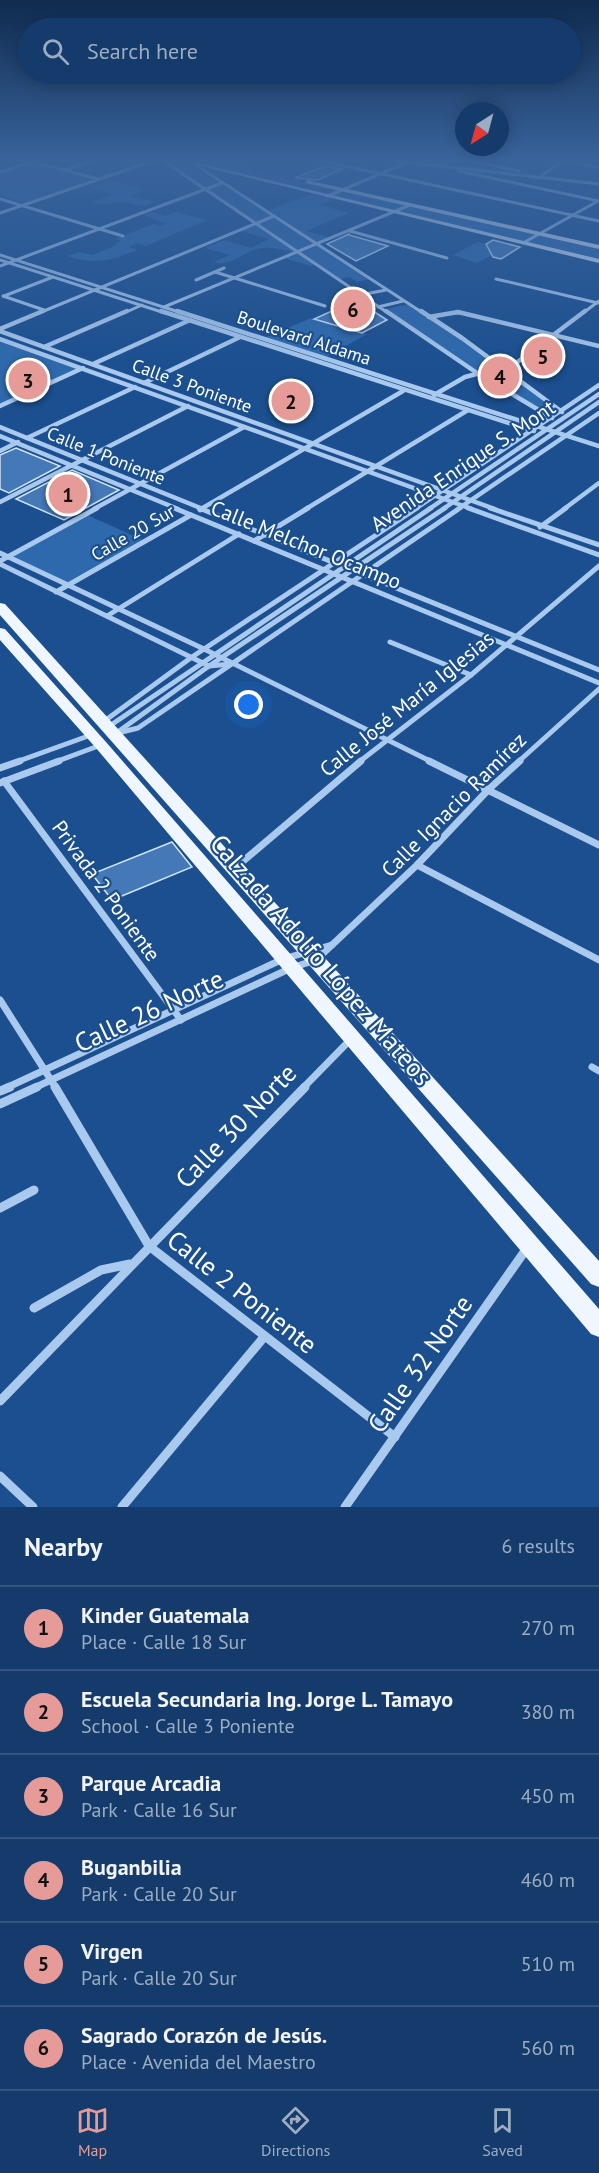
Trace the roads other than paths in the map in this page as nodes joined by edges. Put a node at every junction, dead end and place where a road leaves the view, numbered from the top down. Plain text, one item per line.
1 (93, 230) edge
2 (106, 230) edge
3 (236, 230) edge
4 (268, 230) edge
5 (295, 230) edge
6 (471, 230) edge
7 (522, 230) edge
8 (546, 230) edge
9 (350, 231) joint
10 (539, 234) junction
11 (123, 236) dead end
12 (523, 243) junction
13 (317, 245) junction
14 (599, 247) edge
15 (298, 252) junction
16 (0, 255) edge
17 (289, 256) junction
18 (447, 258) dead end
19 (0, 260) edge
20 (15, 260) junction
21 (599, 261) edge
22 (8, 263) junction
23 (315, 264) junction
24 (0, 266) edge
25 (224, 268) dead end
26 (215, 272) junction
27 (52, 277) junction
28 (235, 278) junction
29 (496, 279) dead end
30 (196, 280) dead end
31 (100, 287) junction
32 (93, 290) junction
33 (387, 290) junction
34 (2, 296) edge
35 (360, 296) junction
36 (404, 301) junction
37 (148, 302) junction
38 (598, 302) edge
39 (141, 306) junction
40 (325, 306) dead end
41 (164, 307) junction
42 (378, 307) junction
43 (45, 311) junction
44 (429, 317) junction
45 (196, 318) junction
46 (188, 321) junction
47 (0, 330) edge
48 (246, 334) junction
49 (554, 335) junction
50 (239, 337) junction
51 (0, 339) edge
52 (599, 346) edge
53 (45, 347) junction
54 (35, 351) junction
55 (92, 364) junction
56 (505, 368) junction
57 (83, 369) junction
58 (477, 373) junction
59 (144, 383) junction
60 (599, 385) edge
61 (410, 386) junction
62 (134, 387) junction
63 (403, 390) junction
64 (435, 394) junction
65 (599, 394) edge
66 (428, 399) junction
67 (196, 402) junction
68 (599, 402) edge
69 (0, 406) edge
70 (187, 407) junction
71 (474, 407) junction
72 (467, 411) junction
73 (560, 411) junction
74 (599, 413) edge
75 (567, 416) junction
76 (551, 417) junction
77 (573, 419) junction
78 (250, 421) junction
79 (560, 425) junction
80 (0, 427) edge
81 (243, 427) junction
82 (534, 429) junction
83 (543, 431) junction
84 (552, 434) junction
85 (566, 435) junction
86 (0, 436) edge
87 (27, 438) junction
88 (16, 443) junction
89 (313, 444) junction
90 (599, 446) edge
91 (304, 449) junction
92 (0, 451) edge
93 (82, 460) junction
94 (71, 466) junction
95 (375, 467) junction
96 (366, 472) junction
97 (599, 483) edge
98 (140, 484) junction
99 (129, 490) junction
100 (442, 492) junction
101 (450, 495) junction
102 (434, 496) junction
103 (460, 498) junction
104 (442, 499) junction
105 (470, 501) junction
106 (0, 502) edge
107 (453, 503) junction
108 (464, 506) junction
109 (200, 510) junction
110 (190, 515) junction
111 (542, 526) junction
112 (248, 529) junction
113 (536, 532) junction
114 (238, 535) junction
115 (264, 535) junction
116 (254, 542) junction
117 (599, 545) edge
118 (0, 553) edge
119 (599, 555) edge
120 (7, 557) junction
121 (0, 563) edge
122 (335, 563) junction
123 (599, 566) edge
124 (343, 567) junction
125 (325, 570) junction
126 (353, 571) junction
127 (333, 574) junction
128 (364, 575) junction
129 (343, 578) junction
130 (354, 583) junction
131 (68, 585) junction
132 (56, 592) junction
133 (0, 607) edge
134 (118, 609) junction
135 (107, 616) junction
136 (0, 632) edge
137 (516, 637) junction
138 (390, 642) dead end
139 (506, 645) junction
140 (204, 649) junction
141 (214, 654) junction
142 (192, 657) junction
143 (221, 658) junction
144 (202, 662) junction
145 (231, 664) junction
146 (209, 666) junction
147 (599, 670) edge
148 (471, 675) junction
149 (599, 683) edge
150 (599, 689) edge
151 (104, 733) junction
152 (385, 740) junction
153 (0, 768) edge
154 (2, 782) edge
155 (489, 789) junction
156 (599, 845) edge
157 (417, 865) junction
158 (235, 868) junction
159 (332, 944) junction
160 (312, 955) junction
161 (599, 960) edge
162 (287, 964) junction
163 (0, 999) edge
164 (173, 1009) junction
165 (181, 1020) junction
166 (353, 1037) junction
167 (45, 1069) junction
168 (51, 1080) junction
169 (0, 1091) edge
170 (0, 1104) edge
171 (34, 1190) dead end
172 (0, 1208) edge
173 (530, 1245) junction
174 (149, 1246) junction
175 (132, 1264) junction
176 (599, 1277) edge
177 (34, 1308) dead end
178 (599, 1326) edge
179 (264, 1337) junction
180 (0, 1401) edge
181 (395, 1437) junction
182 (0, 1476) edge
183 (33, 1507) edge
184 (122, 1507) edge
185 (345, 1507) edge

1 - 20 street
2 - 11 street
3 - 31 street
4 - 15 street
5 - 13 street
6 - 12 main road
7 - 10 main road
8 - 10 street
9 - 13 street
9 - 18 street
10 - 12 street
10 - 14 main road
12 - 21 main road
13 - 15 street
13 - 33 street
15 - 17 street
15 - 23 street
16 - 20 street, Boulevard Aldama
17 - 23 street
17 - 28 street
19 - 22 street, Boulevard Aldama
20 - 22 street
20 - 31 street, Boulevard Aldama
22 - 24 street
22 - 27 street, Boulevard Aldama
23 - 35 street
25 - 26 street
26 - 28 street
26 - 30 street
27 - 32 street, Boulevard Aldama
27 - 34 street
28 - 40 street
28 - 41 street
29 - 38 street
31 - 32 street
31 - 37 street, Boulevard Aldama
32 - 39 street, Boulevard Aldama
32 - 43 street
33 - 35 street
33 - 36 street
34 - 43 street
35 - 42 street
36 - 42 street
36 - 44 street
37 - 39 street
37 - 41 street, Boulevard Aldama
38 - 49 street
39 - 46 street, Boulevard Aldama
39 - 53 street
41 - 45 street, Boulevard Aldama
42 - 58 street
43 - 47 street
44 - 49 street
44 - 56 street
45 - 46 street
45 - 48 street, Boulevard Aldama
46 - 50 street, Boulevard Aldama
46 - 55 street
47 - 53 street, Calle 3 Poniente
48 - 50 street
48 - 61 street, Boulevard Aldama
49 - 52 street
49 - 56 street
50 - 59 street
50 - 63 street, Boulevard Aldama
51 - 54 street
53 - 54 street
53 - 55 street, Calle 3 Poniente
54 - 57 street
55 - 57 street
55 - 59 street, Calle 3 Poniente
56 - 58 street
56 - 73 street
57 - 62 street
57 - 69 street
58 - 64 street
58 - 76 street
59 - 62 street
59 - 67 street, Calle 3 Poniente
60 - 73 street
61 - 63 street, Calle 20 Sur
61 - 64 street, Boulevard Aldama
62 - 70 street
62 - 87 street
63 - 66 street, Boulevard Aldama
63 - 89 street, Calle 20 Sur
64 - 66 street
64 - 71 street, Boulevard Aldama
65 - 75 street, Avenida Enrique S. Mont
66 - 72 street, Boulevard Aldama
67 - 70 street
67 - 78 street, Calle 3 Poniente
68 - 77 street, Avenida Enrique S. Mont
70 - 81 street
70 - 93 street
71 - 72 street
71 - 82 street, Boulevard Aldama
72 - 82 street, Boulevard Aldama
72 - 95 street
73 - 75 street
73 - 76 street
74 - 85 street
75 - 77 street
75 - 79 street, Avenida Enrique S. Mont
76 - 79 street
76 - 82 street
77 - 79 street, Avenida Enrique S. Mont
78 - 81 street
78 - 89 street, Calle 3 Poniente
79 - 83 street, Avenida Enrique S. Mont
79 - 84 street, Avenida Enrique S. Mont
79 - 85 street
80 - 87 street, Calle 1 Poniente
81 - 91 street
81 - 98 street
82 - 83 street, Boulevard Aldama
82 - 100 street
83 - 84 street, Boulevard Aldama
83 - 101 street, Avenida Enrique S. Mont
84 - 85 street, Boulevard Aldama
84 - 103 street, Avenida Enrique S. Mont
85 - 90 street, Boulevard Aldama
85 - 105 street
86 - 88 street, Calle Melchor Ocampo
87 - 88 street
87 - 93 street, Calle 1 Poniente
88 - 92 street
88 - 94 street, Calle Melchor Ocampo
89 - 91 street, Calle 20 Sur
89 - 95 street, Calle 3 Poniente
91 - 96 street
91 - 109 street, Calle 20 Sur
93 - 94 street
93 - 98 street, Calle 1 Poniente
94 - 99 street, Calle Melchor Ocampo
94 - 106 street
95 - 96 street
95 - 100 street, Calle 3 Poniente
96 - 102 street
96 - 115 street
97 - 111 street
98 - 99 street
98 - 109 street, Calle 1 Poniente
99 - 110 street, Calle Melchor Ocampo
99 - 120 street
100 - 101 street, Calle 3 Poniente
100 - 102 street
101 - 103 street, Calle 3 Poniente
101 - 104 street, Avenida Enrique S. Mont
102 - 104 street
102 - 122 street
103 - 105 street, Calle 3 Poniente
103 - 107 street, Avenida Enrique S. Mont
104 - 107 street
104 - 124 street, Avenida Enrique S. Mont
105 - 108 street
105 - 111 street, Calle 3 Poniente
107 - 108 street
107 - 126 street, Avenida Enrique S. Mont
108 - 113 street
108 - 128 street
109 - 110 street, Calle 20 Sur
109 - 112 street, Calle 1 Poniente
110 - 114 street, Calle Melchor Ocampo
110 - 131 street, Calle 20 Sur
111 - 113 street
111 - 117 street, Calle 3 Poniente
112 - 114 street
112 - 115 street, Calle 1 Poniente
113 - 119 street
114 - 116 street, Calle Melchor Ocampo
114 - 134 street
115 - 116 street
115 - 122 street, Calle 1 Poniente
116 - 125 street, Calle Melchor Ocampo
118 - 120 street
120 - 121 street
120 - 131 street
121 - 132 street
122 - 124 street, Calle Melchor Ocampo
122 - 125 street
123 - 137 street, Calle José María Iglesias
124 - 126 street, Calle Melchor Ocampo
124 - 127 street, Avenida Enrique S. Mont
125 - 127 street, Calle Melchor Ocampo
125 - 140 street
126 - 128 street, Calle Melchor Ocampo
126 - 129 street, Avenida Enrique S. Mont
127 - 129 street, Calle Melchor Ocampo
127 - 141 street, Avenida Enrique S. Mont
128 - 130 street
128 - 137 street, Calle Melchor Ocampo
129 - 130 street, Calle Melchor Ocampo
129 - 143 street, Avenida Enrique S. Mont
130 - 139 street, Calle Melchor Ocampo
130 - 145 street
131 - 132 street, Calle 20 Sur
131 - 134 street
132 - 135 street
133 - 151 main road, Calzada Adolfo López Mateos
134 - 135 street
134 - 140 street
135 - 142 street
136 - 151 main road, Calzada Adolfo López Mateos
137 - 139 street, Calle José María Iglesias
137 - 147 street, Calle Melchor Ocampo
138 - 148 street
139 - 148 street, Calle José María Iglesias
139 - 149 street, Calle Melchor Ocampo
140 - 141 street
140 - 142 street
141 - 143 street
141 - 144 street, Avenida Enrique S. Mont
142 - 144 street
142 - 151 street
143 - 145 street
143 - 146 street, Avenida Enrique S. Mont
144 - 146 street
144 - 151 street, Avenida Enrique S. Mont
145 - 146 street
145 - 151 street
145 - 152 street
146 - 151 street, Avenida Enrique S. Mont
148 - 152 street, Calle José María Iglesias
150 - 155 street, Calle Ignacio Ramírez
151 - 153 street
151 - 154 street
151 - 158 main road, Calzada Adolfo López Mateos
151 - 162 main road, Calzada Adolfo López Mateos
152 - 155 street
152 - 158 street, Calle José María Iglesias
154 - 164 street, Privada 2 Poniente
155 - 156 street
155 - 157 street, Calle Ignacio Ramírez
157 - 159 street, Calle Ignacio Ramírez
157 - 161 street
158 - 160 main road, Calzada Adolfo López Mateos
159 - 160 street, Calle Ignacio Ramírez
159 - 160 street, Calle Ignacio Ramírez
160 - 162 street, Calle 26 Norte
160 - 162 street, Calle 26 Norte
160 - 176 main road, Calzada Adolfo López Mateos
162 - 164 street, Calle 26 Norte
162 - 165 street, Calle 26 Norte
162 - 166 main road, Calzada Adolfo López Mateos
163 - 167 street, Calle 2 Poniente
164 - 165 street, Privada 2 Poniente
164 - 167 street, Calle 26 Norte
165 - 168 street, Calle 26 Norte
166 - 173 main road, Calzada Adolfo López Mateos
166 - 174 street, Calle 30 Norte
167 - 168 street, Calle 2 Poniente
167 - 169 street, Calle 26 Norte
168 - 170 street, Calle 26 Norte
168 - 174 street, Calle 2 Poniente
171 - 172 street
173 - 178 main road, Calzada Adolfo López Mateos
173 - 181 street, Calle 32 Norte
174 - 175 street, Calle 30 Norte
174 - 179 street, Calle 2 Poniente
175 - 177 street
175 - 180 street, Calle 30 Norte
179 - 181 street, Calle 2 Poniente
179 - 184 street
181 - 185 street, Calle 32 Norte
182 - 183 street

